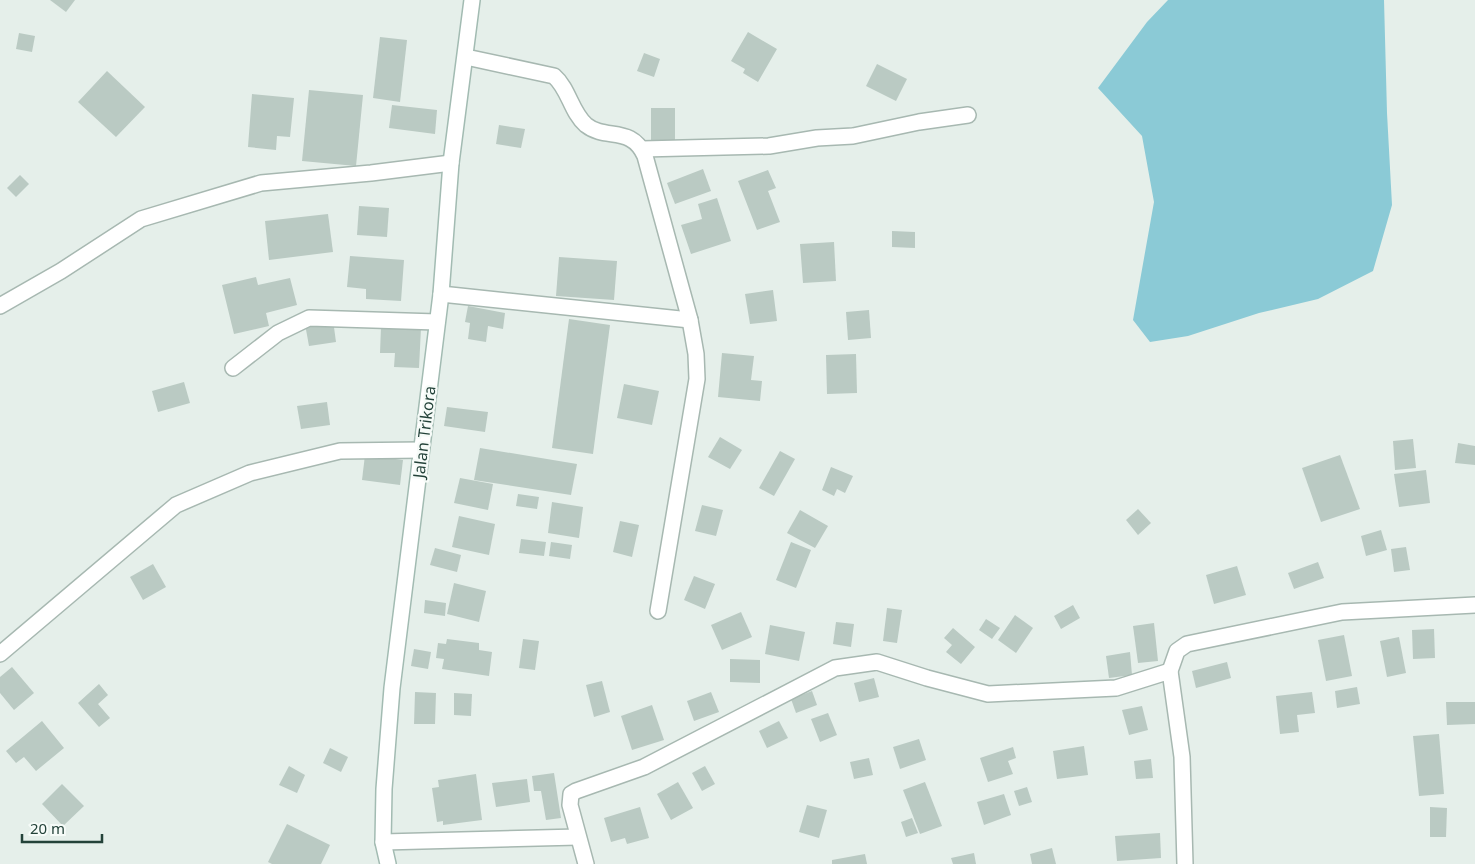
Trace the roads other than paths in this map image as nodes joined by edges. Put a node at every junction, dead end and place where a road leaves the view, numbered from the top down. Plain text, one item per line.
1 (472, 0) edge
2 (466, 57) junction
3 (968, 115) dead end
4 (642, 149) junction
5 (451, 163) junction
6 (441, 294) junction
7 (0, 306) edge
8 (690, 320) junction
9 (437, 322) junction
10 (233, 368) dead end
11 (421, 450) junction
12 (1475, 605) edge
13 (658, 612) dead end
14 (0, 654) edge
15 (1170, 671) junction
16 (578, 837) junction
17 (383, 842) junction
18 (388, 864) edge
19 (586, 864) edge
20 (1185, 864) edge

1 - 2 street, Jalan Trikora
2 - 4 street
2 - 5 street, Jalan Trikora
3 - 4 street
4 - 8 street
5 - 6 street, Jalan Trikora
5 - 7 street
6 - 8 street
6 - 9 street, Jalan Trikora
8 - 13 street
9 - 10 street
9 - 11 street, Jalan Trikora
11 - 14 street
11 - 17 street, Jalan Trikora
12 - 15 street
15 - 16 street
15 - 20 street
16 - 17 street
16 - 19 street
17 - 18 street, Jalan Trikora

